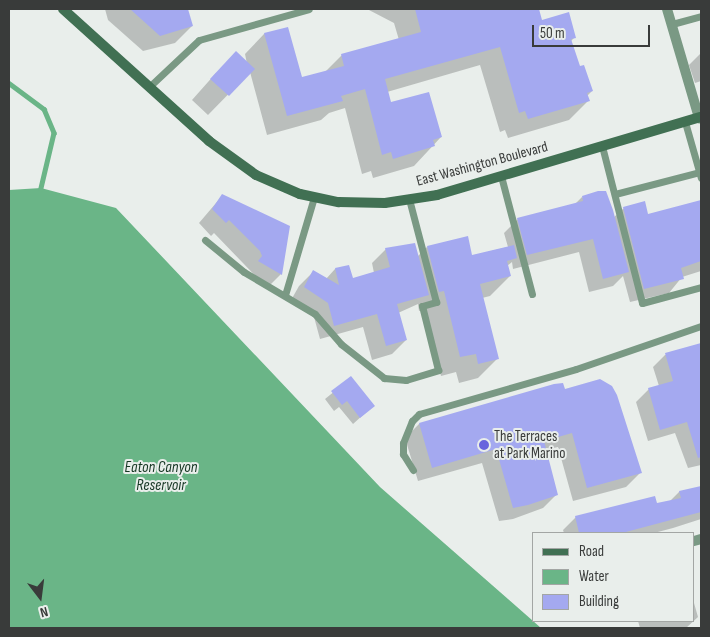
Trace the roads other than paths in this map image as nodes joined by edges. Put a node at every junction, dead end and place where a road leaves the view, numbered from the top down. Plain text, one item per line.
1 (63, 9) edge
2 (309, 9) edge
3 (667, 9) edge
4 (701, 16) edge
5 (672, 24) junction
6 (150, 86) junction
7 (700, 118) edge
8 (685, 122) junction
9 (602, 146) junction
10 (700, 175) edge
11 (501, 176) junction
12 (615, 194) junction
13 (314, 197) junction
14 (409, 199) junction
15 (206, 240) dead end
16 (701, 287) edge
17 (532, 294) dead end
18 (285, 295) junction
19 (701, 326) edge
20 (414, 470) dead end

1 - 6 main road, East Washington Boulevard
2 - 6 lane
3 - 5 street
4 - 5 lane
5 - 7 street
6 - 13 main road, East Washington Boulevard
7 - 8 main road, East Washington Boulevard
8 - 9 main road, East Washington Boulevard
8 - 10 lane
9 - 11 main road, East Washington Boulevard
9 - 12 lane
10 - 12 lane
11 - 14 main road, East Washington Boulevard
11 - 17 lane
12 - 16 lane
13 - 14 main road, East Washington Boulevard
13 - 18 lane
14 - 18 lane
15 - 18 lane
19 - 20 lane

